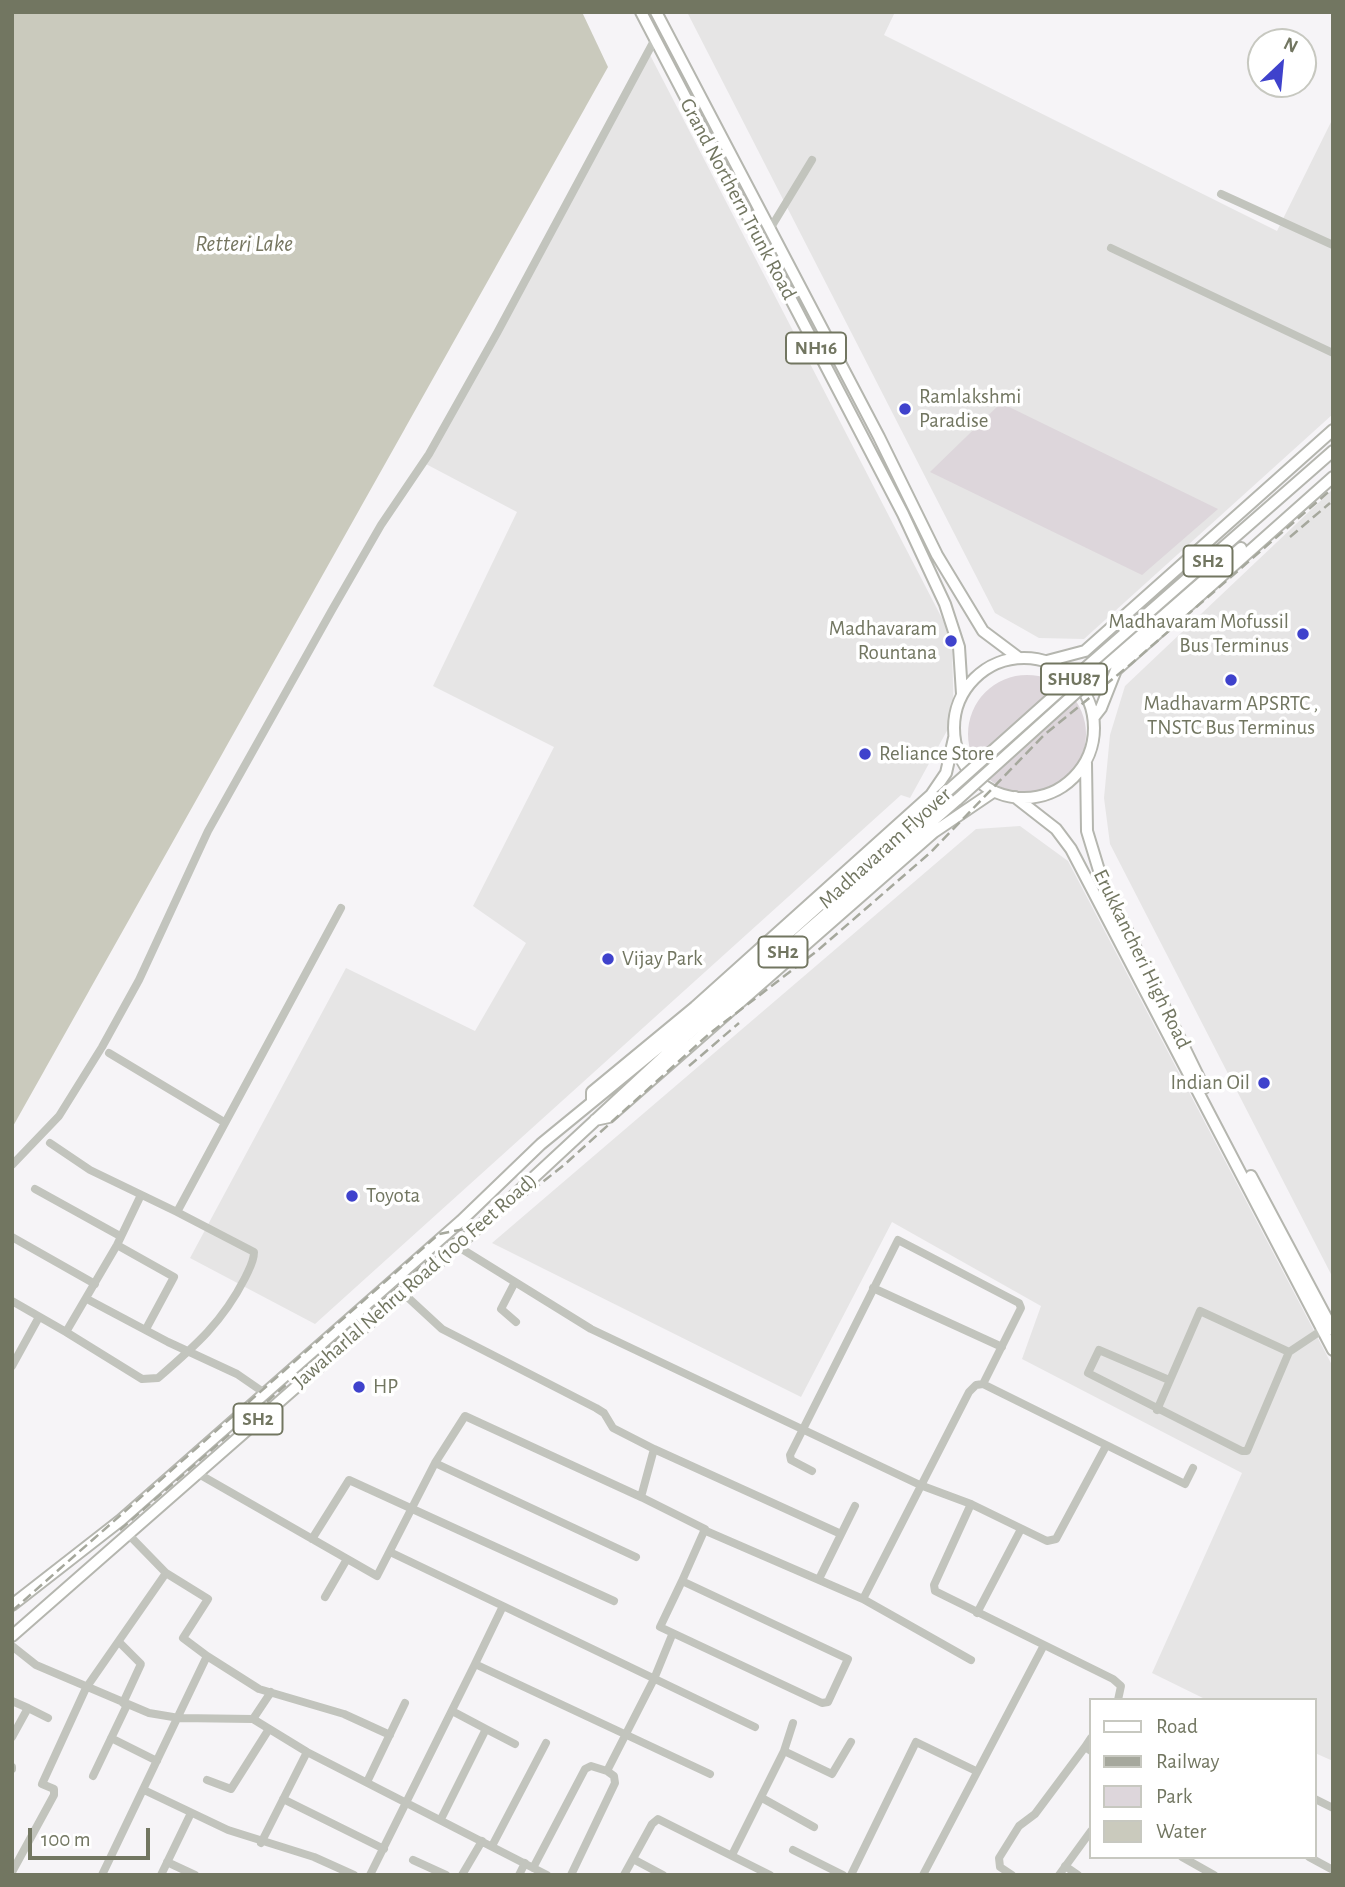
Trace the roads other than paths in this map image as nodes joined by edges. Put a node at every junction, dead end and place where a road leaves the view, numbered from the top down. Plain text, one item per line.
1 (640, 12) edge
2 (656, 12) edge
3 (654, 39) junction
4 (812, 160) dead end
5 (1221, 194) dead end
6 (770, 229) junction
7 (1333, 245) edge
8 (1111, 248) dead end
9 (1333, 352) edge
10 (1333, 430) edge
11 (1333, 451) edge
12 (1333, 468) edge
13 (1333, 477) edge
14 (1019, 658) junction
15 (1047, 662) junction
16 (962, 694) junction
17 (1094, 717) junction
18 (954, 738) junction
19 (1086, 763) junction
20 (993, 792) junction
21 (1015, 797) junction
22 (1087, 831) junction
23 (1064, 840) junction
24 (341, 908) dead end
25 (109, 1053) dead end
26 (592, 1102) junction
27 (596, 1119) junction
28 (224, 1122) junction
29 (50, 1143) dead end
30 (12, 1165) edge
31 (35, 1189) dead end
32 (140, 1197) junction
33 (177, 1212) junction
34 (121, 1236) junction
35 (12, 1237) edge
36 (117, 1245) junction
37 (457, 1246) junction
38 (515, 1282) junction
39 (95, 1284) junction
40 (873, 1288) junction
41 (403, 1293) junction
42 (87, 1299) junction
43 (12, 1301) edge
44 (39, 1317) junction
45 (516, 1322) dead end
46 (146, 1329) junction
47 (1327, 1330) edge
48 (66, 1332) junction
49 (1002, 1347) junction
50 (1333, 1350) edge
51 (188, 1351) junction
52 (1289, 1352) junction
53 (13, 1363) edge
54 (1169, 1380) junction
55 (983, 1384) junction
56 (266, 1394) junction
57 (1157, 1409) junction
58 (802, 1428) junction
59 (1106, 1446) junction
60 (654, 1449) junction
61 (435, 1463) junction
62 (1193, 1468) dead end
63 (812, 1471) dead end
64 (197, 1473) junction
65 (919, 1485) junction
66 (640, 1497) junction
67 (971, 1504) junction
68 (855, 1506) dead end
69 (412, 1509) junction
70 (1021, 1529) junction
71 (706, 1531) junction
72 (128, 1534) junction
73 (841, 1534) junction
74 (312, 1539) junction
75 (390, 1552) junction
76 (636, 1557) dead end
77 (347, 1559) junction
78 (166, 1573) junction
79 (820, 1580) junction
80 (682, 1581) junction
81 (325, 1597) dead end
82 (863, 1599) junction
83 (614, 1601) dead end
84 (12, 1605) edge
85 (503, 1606) junction
86 (977, 1613) junction
87 (672, 1635) junction
88 (12, 1636) edge
89 (119, 1642) junction
90 (12, 1646) edge
91 (1044, 1646) junction
92 (208, 1656) junction
93 (971, 1660) dead end
94 (475, 1664) junction
95 (654, 1679) junction
96 (86, 1688) junction
97 (271, 1692) junction
98 (1118, 1698) edge
99 (12, 1701) edge
100 (404, 1703) dead end
101 (125, 1704) junction
102 (28, 1709) junction
103 (454, 1712) junction
104 (48, 1718) dead end
105 (179, 1718) junction
106 (253, 1719) junction
107 (793, 1723) dead end
108 (755, 1727) dead end
109 (269, 1729) junction
110 (486, 1729) junction
111 (626, 1734) junction
112 (390, 1735) junction
113 (12, 1737) edge
114 (111, 1738) junction
115 (851, 1742) dead end
116 (546, 1743) dead end
117 (515, 1744) dead end
118 (1088, 1749) edge
119 (784, 1751) junction
120 (307, 1752) junction
121 (157, 1761) junction
122 (607, 1771) junction
123 (976, 1771) junction
124 (710, 1774) dead end
125 (93, 1776) dead end
126 (207, 1780) dead end
127 (367, 1782) junction
128 (144, 1790) junction
129 (762, 1798) junction
130 (283, 1799) junction
131 (1317, 1800) edge
132 (408, 1803) junction
133 (1333, 1808) edge
134 (191, 1813) junction
135 (441, 1819) junction
136 (814, 1827) dead end
137 (1090, 1832) edge
138 (482, 1841) junction
139 (261, 1843) junction
140 (492, 1846) junction
141 (384, 1849) junction
142 (793, 1850) dead end
143 (732, 1854) junction
144 (633, 1859) junction
145 (1186, 1859) edge
146 (1313, 1859) edge
147 (413, 1860) dead end
148 (167, 1862) junction
149 (529, 1866) junction
150 (1065, 1866) junction
151 (1333, 1870) edge
152 (12, 1872) edge
153 (102, 1875) edge
154 (161, 1875) edge
155 (195, 1875) edge
156 (354, 1875) edge
157 (370, 1875) edge
158 (446, 1875) edge
159 (462, 1875) edge
160 (519, 1875) edge
161 (547, 1875) edge
162 (571, 1875) edge
163 (624, 1875) edge
164 (663, 1875) edge
165 (770, 1875) edge
166 (843, 1875) edge
167 (851, 1875) edge
168 (923, 1875) edge
169 (1012, 1875) edge
170 (1059, 1875) edge
171 (1078, 1875) edge
172 (1214, 1875) edge

1 - 3 main road, Grand Northern Trunk Road / NH16
2 - 6 main road, NH16
3 - 16 main road, Grand Northern Trunk Road / NH16
3 - 30 street
4 - 6 street
5 - 7 street
6 - 14 main road, NH16
8 - 9 street
10 - 15 main road
11 - 26 main road, Madhavaram Flyover / SH2, bridge
12 - 27 main road, Madhavaram Flyover / SH2, bridge
13 - 17 main road
14 - 15 main road, SHU87
14 - 16 main road, SHU87
15 - 17 main road, SHU87
16 - 18 main road
17 - 19 main road, SHU87
18 - 20 main road
18 - 26 main road
19 - 21 main road, SHU87
19 - 22 main road, Erukkancheri High Road / SHU87
20 - 21 main road, SHU87
20 - 27 main road
21 - 23 main road, SHU87
22 - 23 main road
22 - 47 main road, Erukkancheri High Road / SHU87
23 - 47 main road, SHU87
24 - 28 street
25 - 28 street
26 - 56 main road, Jawaharlal Nehru Road (100 Feet Road) / SH2
27 - 37 main road, Jawaharlal Nehru Road (100 Feet Road) / SH2
28 - 33 street
29 - 32 street
31 - 34 street
32 - 33 street
32 - 34 street
33 - 51 street
34 - 36 street
35 - 39 street
36 - 39 street
36 - 46 street
37 - 38 street
37 - 41 main road, Jawaharlal Nehru Road (100 Feet Road) / SH2
38 - 45 street
38 - 58 street
39 - 42 street
40 - 49 street
40 - 49 street
40 - 58 street
41 - 60 street
41 - 64 main road, Jawaharlal Nehru Road (100 Feet Road) / SH2
42 - 46 street
42 - 48 street
43 - 44 street
44 - 48 street
44 - 53 street
46 - 51 street
47 - 50 main road, SHU87
47 - 52 street
48 - 51 street
49 - 55 street
51 - 56 street
52 - 54 street
52 - 57 street
54 - 57 street
54 - 57 street
55 - 59 street
55 - 65 street
56 - 84 main road, Jawaharlal Nehru Road (100 Feet Road) / SH2
58 - 63 street
58 - 65 street
59 - 62 street
59 - 70 street
60 - 66 street
60 - 73 street
61 - 66 street
61 - 69 street
61 - 76 street
64 - 72 main road, Jawaharlal Nehru Road (100 Feet Road) / SH2
64 - 74 street
65 - 67 street
65 - 82 street
66 - 71 street
67 - 70 street
67 - 86 street
68 - 73 street
69 - 74 street
69 - 75 street
69 - 83 street
70 - 86 street
71 - 79 street
71 - 80 street
72 - 78 street
72 - 88 main road, Jawaharlal Nehru Road (100 Feet Road) / SH2
73 - 79 street
74 - 77 street
75 - 77 street
75 - 85 street
77 - 81 street
78 - 89 street
78 - 92 street
79 - 82 street
80 - 87 street
80 - 87 street
82 - 93 street
85 - 94 street
85 - 95 street
86 - 91 street
87 - 95 street
89 - 96 street
89 - 101 street
90 - 96 street
91 - 98 street
91 - 123 street
92 - 97 street
92 - 105 street
94 - 103 street
94 - 111 street
95 - 108 street
95 - 111 street
96 - 101 street
96 - 152 street
97 - 106 street
97 - 112 street
99 - 102 street
100 - 112 street
101 - 105 street
101 - 114 street
102 - 104 street
102 - 113 street
103 - 110 street
103 - 132 street
105 - 106 street
105 - 121 street
106 - 109 street
107 - 119 street
109 - 120 street
109 - 126 street
110 - 117 street
110 - 135 street
111 - 122 street
111 - 124 street
112 - 127 street
114 - 121 street
114 - 125 street
115 - 119 street
116 - 140 street
118 - 169 street
119 - 129 street
120 - 127 street
120 - 130 street
121 - 128 street
122 - 149 street
122 - 162 street
123 - 167 street
123 - 168 street
127 - 132 street
128 - 134 street
128 - 153 street
129 - 136 street
129 - 143 street
130 - 139 street
130 - 141 street
131 - 133 street
132 - 135 street
132 - 141 street
134 - 139 street
134 - 148 street
135 - 138 street
137 - 150 street
138 - 140 street
138 - 159 street
139 - 156 street
140 - 149 street
141 - 157 street
142 - 166 street
143 - 144 street
143 - 165 street
144 - 163 street
144 - 164 street
145 - 172 street
146 - 151 street
147 - 158 street
148 - 154 street
148 - 155 street
149 - 160 street
149 - 161 street
150 - 170 street
150 - 171 street

